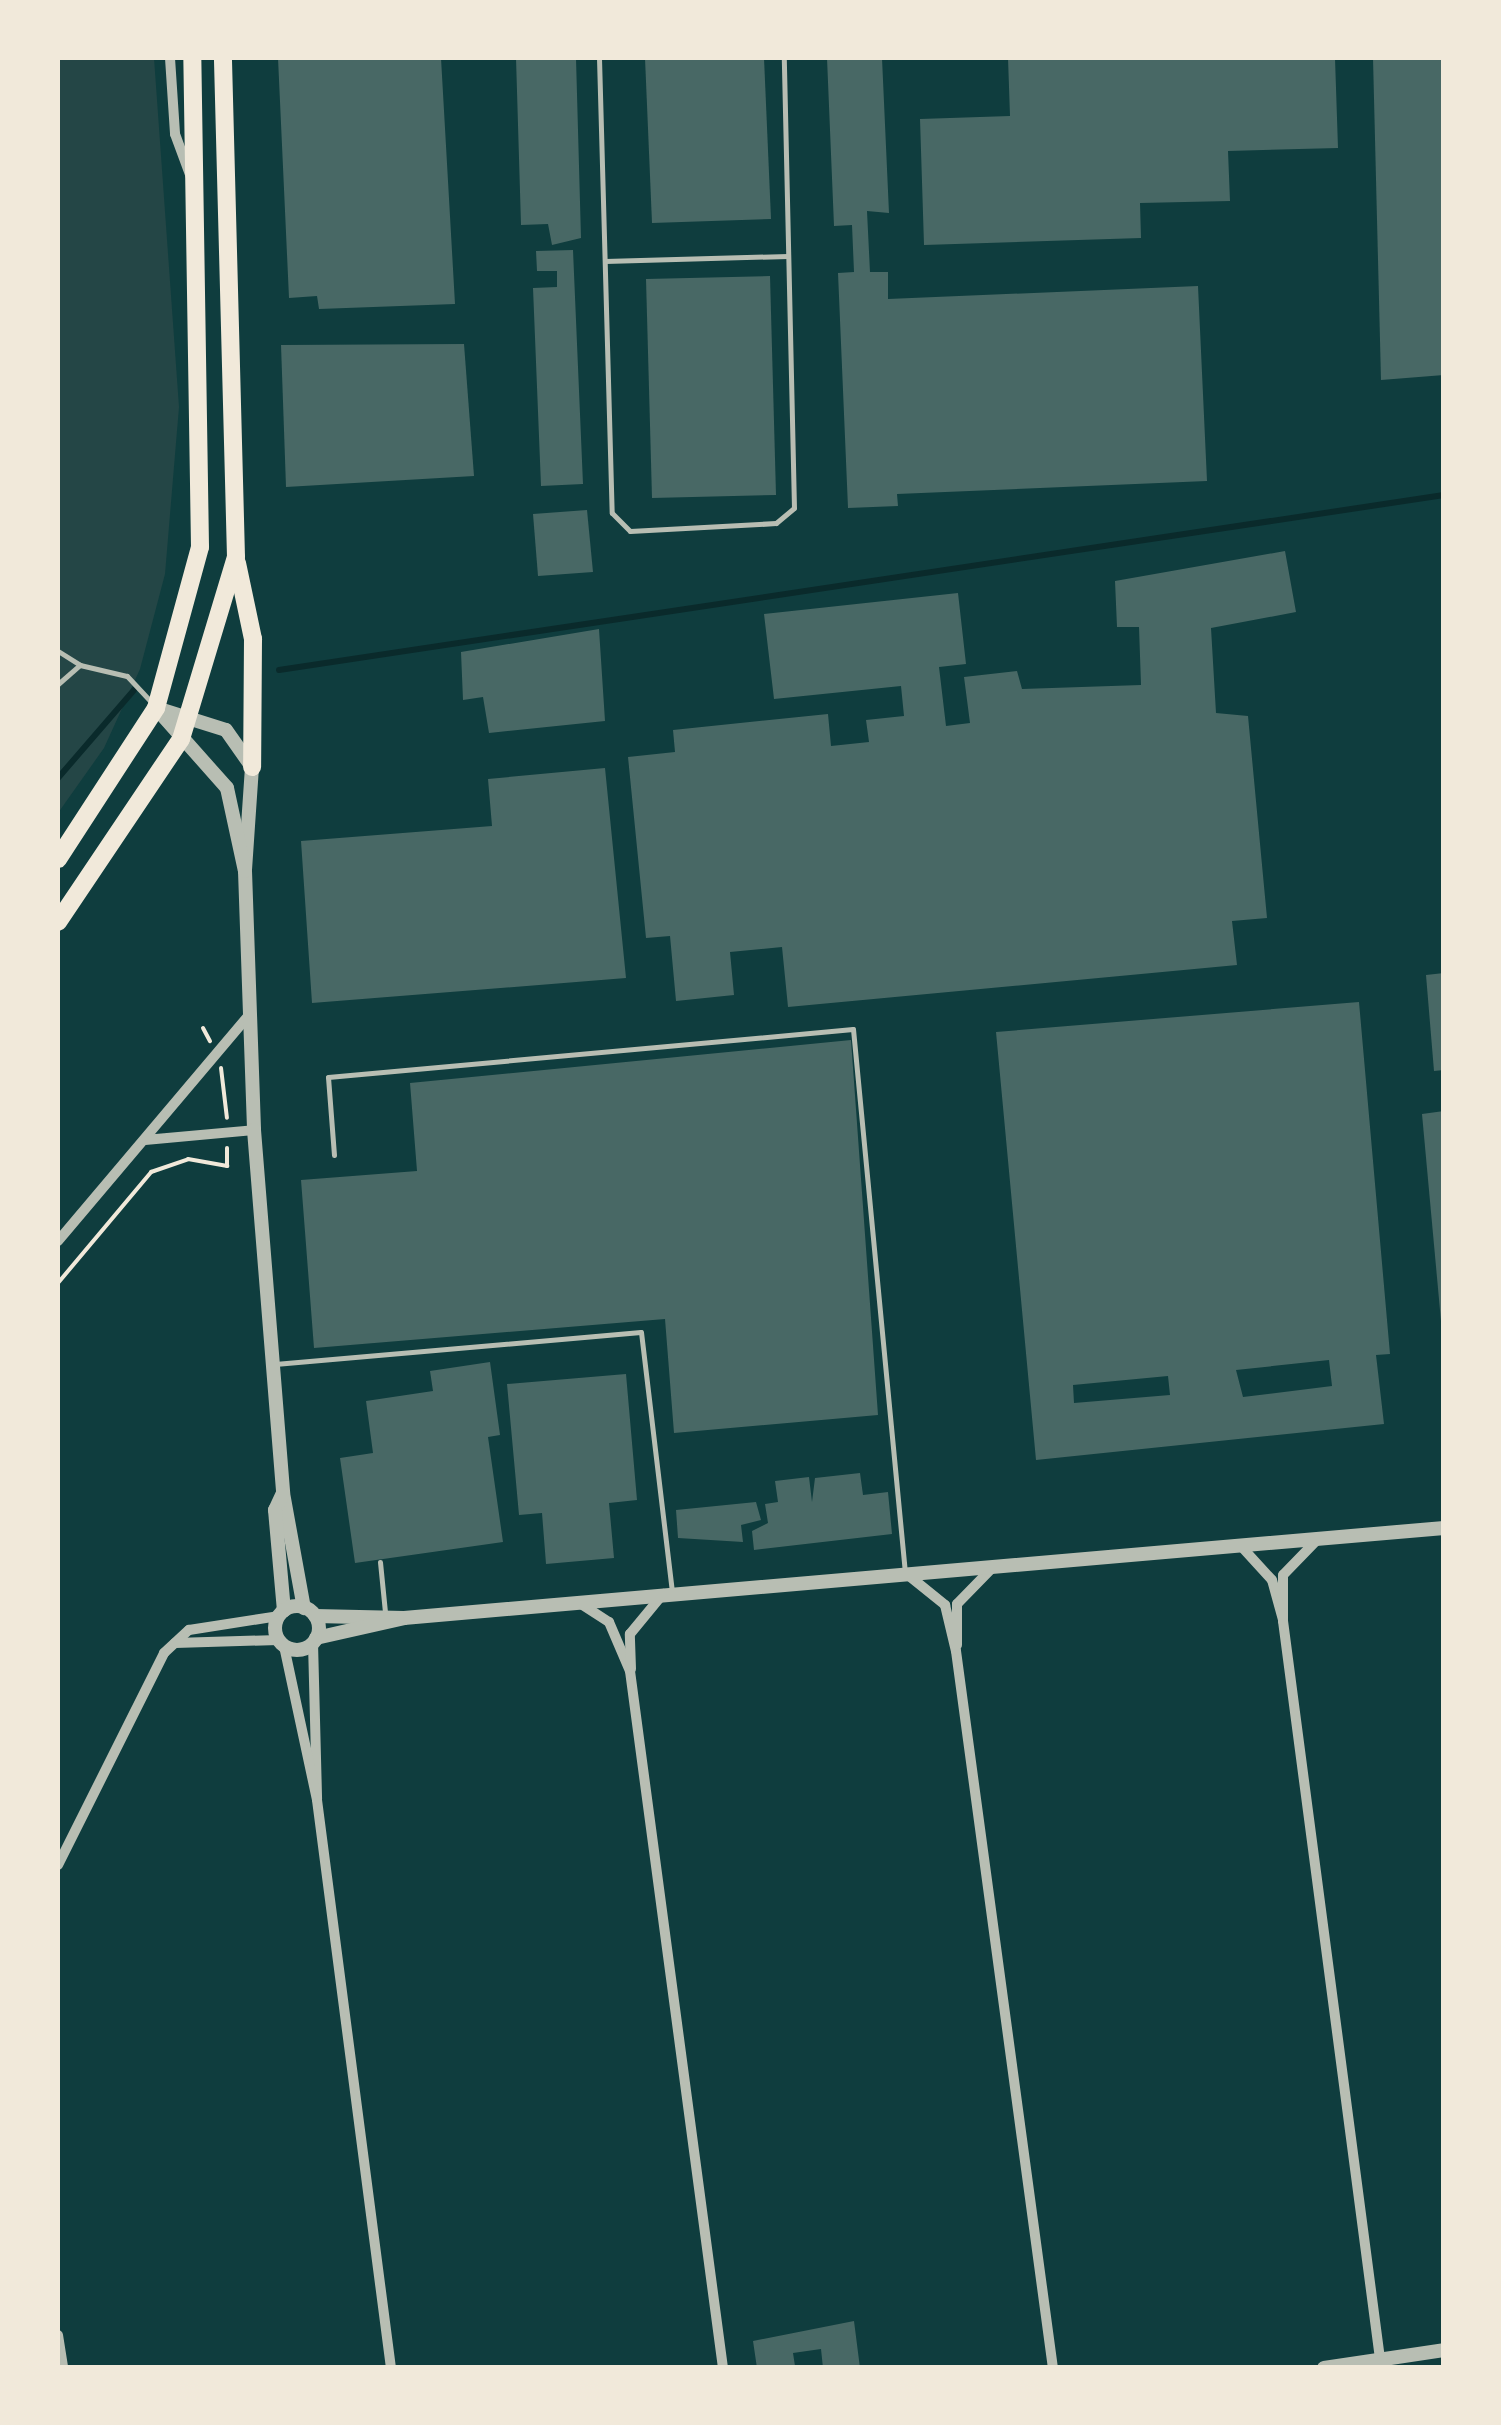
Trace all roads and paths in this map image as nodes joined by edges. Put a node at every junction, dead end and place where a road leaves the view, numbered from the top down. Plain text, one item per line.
1 (170, 58) edge
2 (192, 58) edge
3 (223, 58) edge
4 (599, 58) edge
5 (784, 58) edge
6 (196, 184) junction
7 (788, 256) junction
8 (604, 262) junction
9 (236, 558) junction
10 (58, 651) edge
11 (80, 665) junction
12 (58, 684) edge
13 (156, 708) junction
14 (191, 718) junction
15 (181, 739) junction
16 (252, 766) junction
17 (58, 859) edge
18 (245, 871) junction
19 (58, 922) edge
20 (250, 1016) junction
21 (202, 1028) dead end
22 (217, 1054) junction
23 (254, 1130) junction
24 (228, 1132) junction
25 (145, 1140) junction
26 (334, 1155) dead end
27 (58, 1242) edge
28 (58, 1283) edge
29 (272, 1364) junction
30 (283, 1493) junction
31 (1444, 1528) edge
32 (1318, 1539) junction
33 (1240, 1546) junction
34 (380, 1562) dead end
35 (996, 1564) junction
36 (905, 1573) junction
37 (668, 1593) junction
38 (578, 1602) junction
39 (310, 1612) junction
40 (385, 1612) junction
41 (281, 1614) junction
42 (404, 1618) junction
43 (1284, 1621) junction
44 (315, 1640) junction
45 (175, 1642) junction
46 (281, 1643) junction
47 (956, 1651) junction
48 (630, 1671) junction
49 (317, 1800) junction
50 (58, 1865) edge
51 (58, 2335) edge
52 (1444, 2350) edge
53 (1380, 2359) junction
54 (1328, 2367) edge
55 (63, 2368) edge
56 (391, 2368) edge
57 (723, 2368) edge
58 (1053, 2368) edge

1 - 6 street
2 - 6 highway
3 - 9 highway
4 - 8 lane
5 - 7 lane
6 - 13 highway
7 - 8 lane
7 - 8 lane
9 - 14 highway
9 - 16 highway
10 - 11 lane
11 - 12 lane
11 - 13 lane
13 - 14 street
13 - 15 street
13 - 17 highway
14 - 15 highway
14 - 16 street
15 - 18 street
15 - 19 highway
16 - 18 street
18 - 20 street
20 - 22 street
20 - 23 street
21 - 22 path
22 - 24 path
22 - 25 street
23 - 24 street
23 - 29 street
24 - 25 street
24 - 28 path
25 - 27 street
26 - 36 lane
29 - 30 street
29 - 37 lane
30 - 39 street
30 - 41 street
31 - 32 street
32 - 33 street
32 - 43 street
33 - 35 street
33 - 43 street
34 - 40 lane
35 - 36 street
35 - 47 street
36 - 37 street
36 - 47 street
37 - 38 street
37 - 48 street
38 - 42 street
38 - 48 street
39 - 40 street
39 - 41 street
39 - 44 street
40 - 42 street
41 - 45 street
41 - 46 street
42 - 44 street
43 - 53 street
44 - 46 street
44 - 49 street
45 - 46 street
45 - 50 street
46 - 49 street
47 - 58 street
48 - 57 street
49 - 56 street
51 - 55 street
52 - 53 street
53 - 54 street

